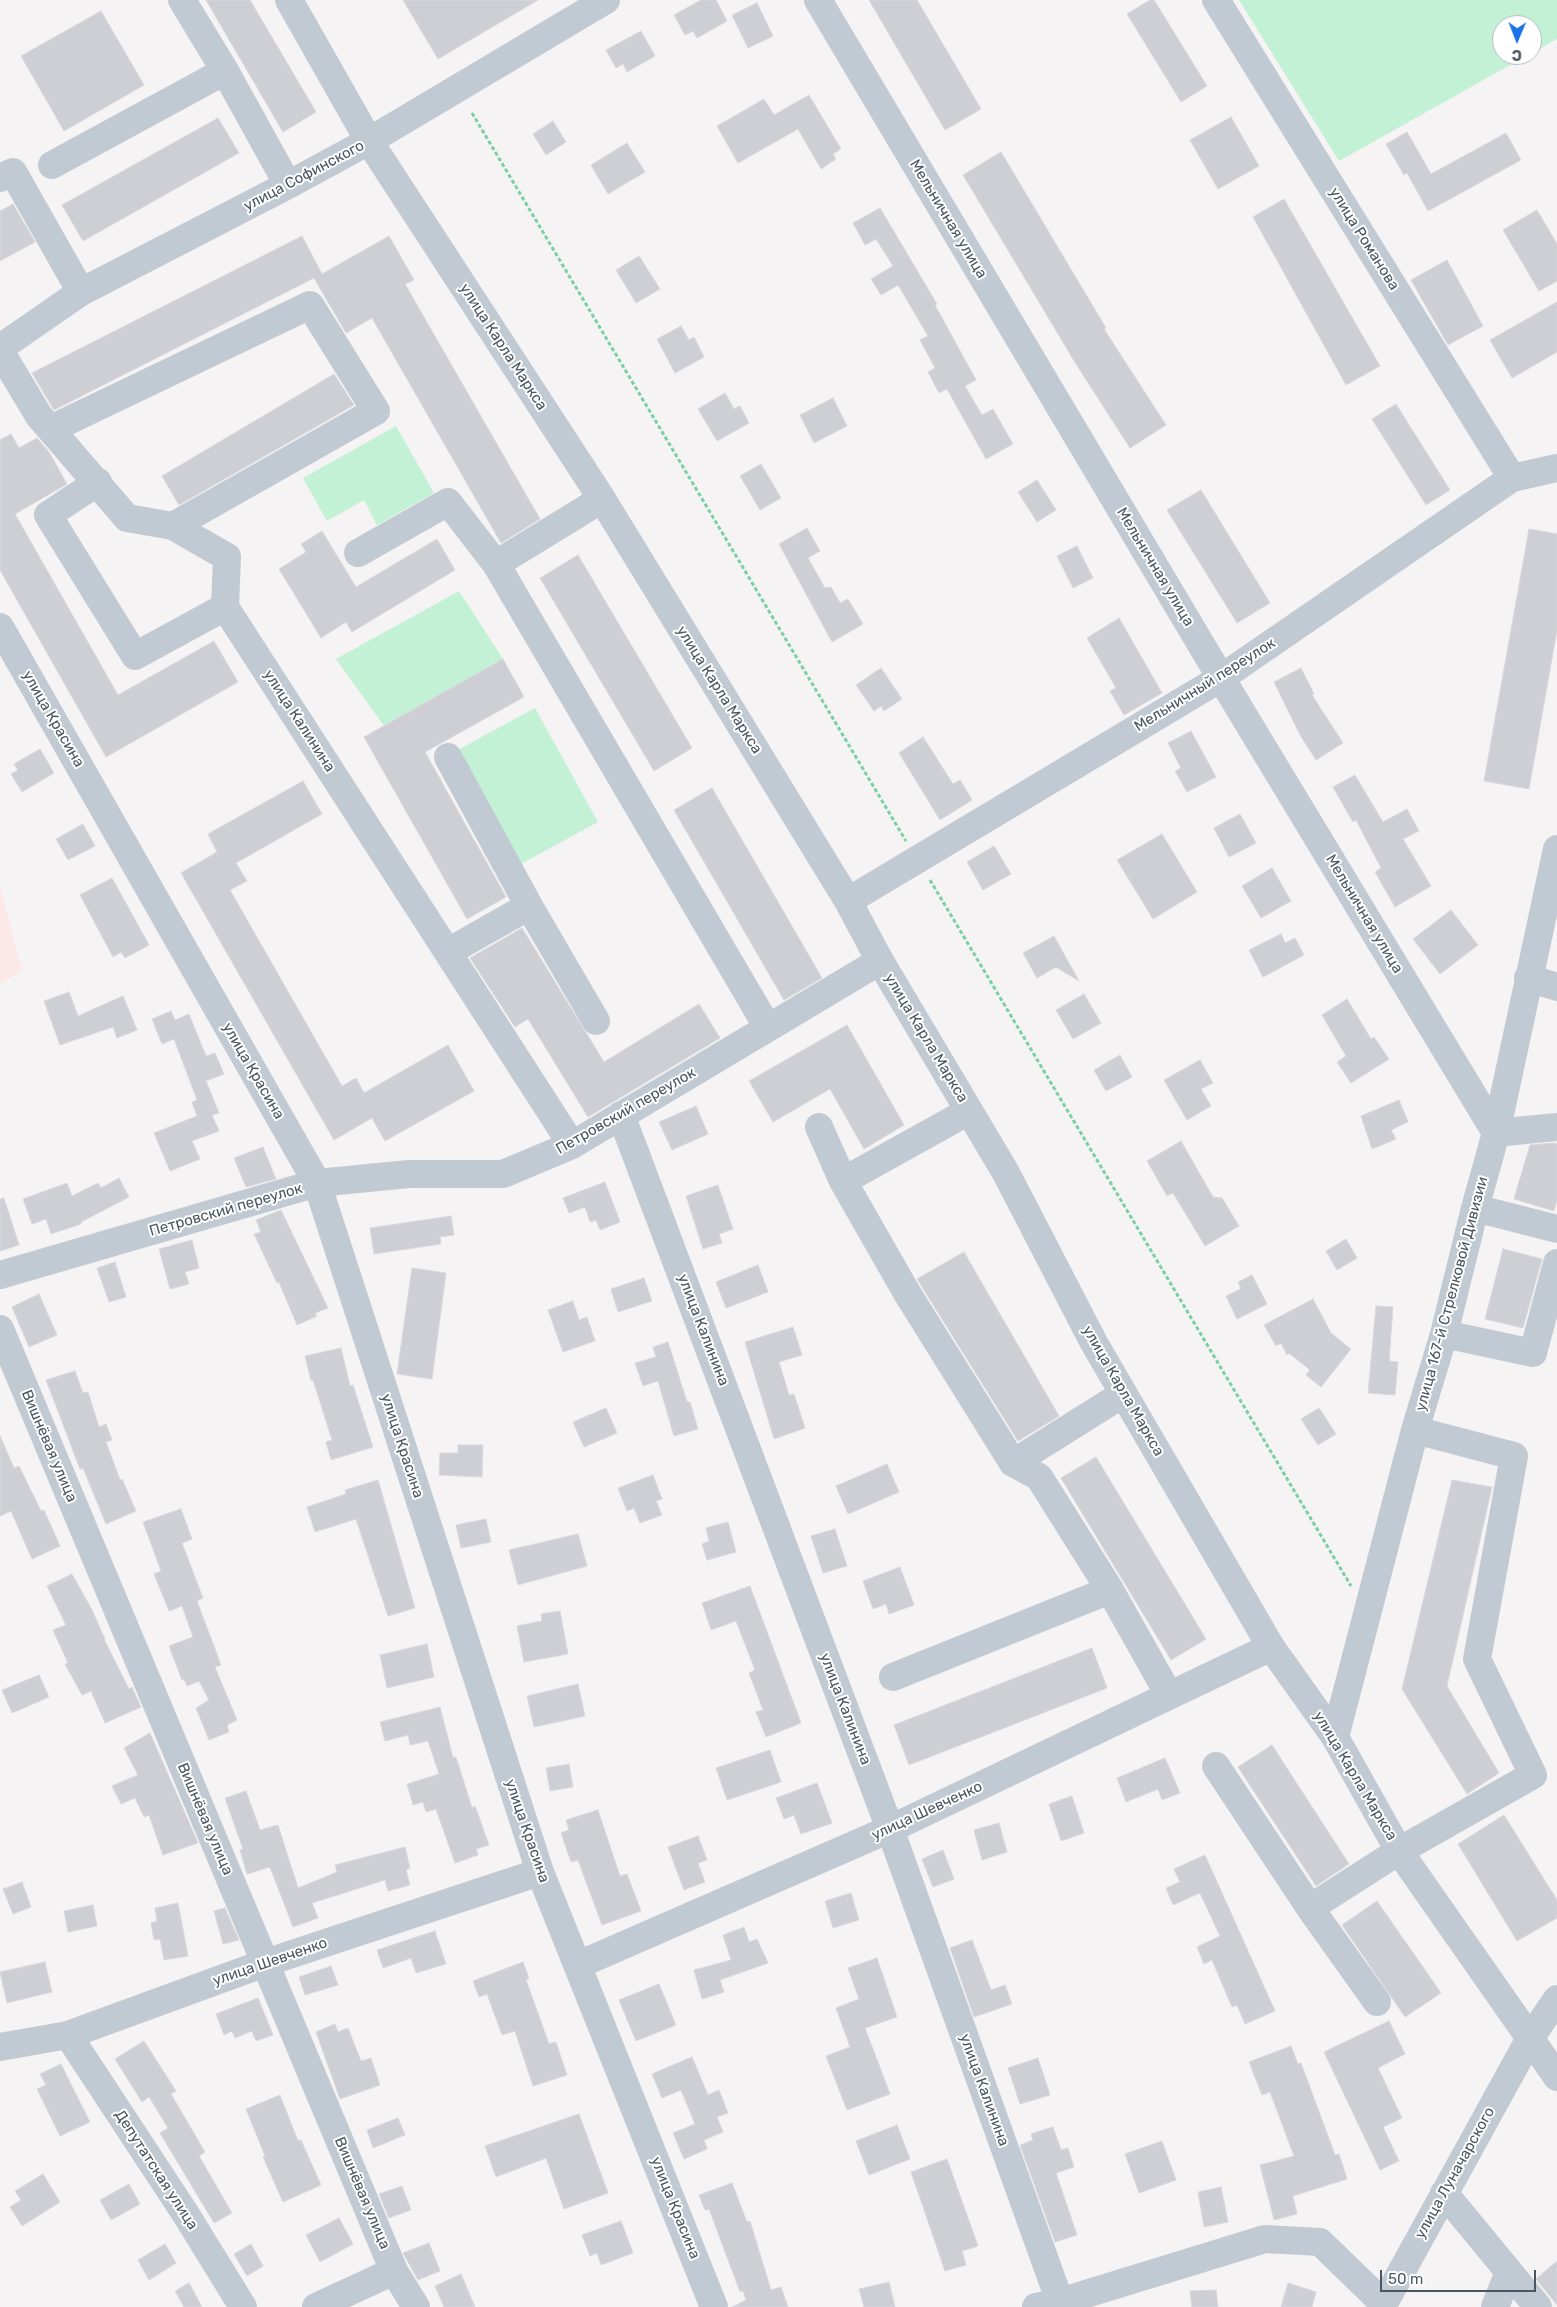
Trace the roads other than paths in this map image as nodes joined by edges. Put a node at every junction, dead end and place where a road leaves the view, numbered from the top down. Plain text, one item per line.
1 (182, 0) edge
2 (289, 0) edge
3 (606, 0) edge
4 (818, 0) edge
5 (1216, 0) edge
6 (226, 71) junction
7 (369, 141) junction
8 (52, 164) dead end
9 (0, 178) edge
10 (288, 185) junction
11 (80, 292) junction
12 (0, 350) edge
13 (51, 429) junction
14 (1557, 468) edge
15 (1512, 478) junction
16 (98, 482) junction
17 (602, 499) junction
18 (173, 526) junction
19 (358, 553) dead end
20 (496, 564) junction
21 (225, 607) junction
22 (0, 627) edge
23 (1221, 678) junction
24 (448, 757) dead end
25 (1557, 849) edge
26 (848, 900) junction
27 (529, 906) junction
28 (448, 952) junction
29 (880, 961) junction
30 (1528, 978) junction
31 (1557, 987) edge
32 (596, 1021) dead end
33 (768, 1028) junction
34 (969, 1111) junction
35 (622, 1115) junction
36 (819, 1127) dead end
37 (1557, 1127) edge
38 (1496, 1133) junction
39 (572, 1144) junction
40 (843, 1181) junction
41 (317, 1183) junction
42 (1475, 1208) junction
43 (1557, 1229) edge
44 (1557, 1263) edge
45 (0, 1275) edge
46 (0, 1329) edge
47 (1444, 1334) junction
48 (1123, 1394) junction
49 (1415, 1430) junction
50 (1013, 1463) junction
51 (1110, 1590) junction
52 (1271, 1647) junction
53 (893, 1677) dead end
54 (1169, 1695) junction
55 (1335, 1737) junction
56 (1216, 1766) dead end
57 (890, 1829) junction
58 (1399, 1852) junction
59 (540, 1872) junction
60 (1310, 1908) junction
61 (266, 1963) junction
62 (578, 1965) junction
63 (1557, 1999) edge
64 (1378, 2002) dead end
65 (68, 2034) junction
66 (1529, 2040) junction
67 (0, 2047) edge
68 (1557, 2078) edge
69 (1444, 2193) junction
70 (394, 2271) junction
71 (1509, 2272) junction
72 (1051, 2305) edge
73 (1382, 2305) edge
74 (243, 2307) edge
75 (316, 2307) edge
76 (416, 2307) edge
77 (714, 2307) edge
78 (1495, 2307) edge
79 (1538, 2307) edge

1 - 6 street
2 - 7 street, улица Карла Маркса
3 - 7 street, улица Софинского
4 - 23 street, Мельничная улица
5 - 15 street, улица Романова
6 - 8 street
6 - 10 street
7 - 10 street, улица Софинского
7 - 17 street, улица Карла Маркса
9 - 11 street
10 - 11 street, улица Софинского
11 - 12 street, улица Софинского
12 - 13 street
13 - 16 street
13 - 18 street
14 - 15 street, Мельничный переулок
15 - 23 street, Мельничный переулок
16 - 18 street
16 - 21 street
17 - 20 street
17 - 26 street, улица Карла Маркса
18 - 21 street
19 - 20 street
20 - 33 street
21 - 28 street, улица Калинина
22 - 41 street, улица Красина
23 - 26 street, Мельничный переулок
23 - 38 street, Мельничная улица
24 - 27 street
25 - 30 street, улица 167-й Стрелковой Дивизии
26 - 29 street, улица Карла Маркса
27 - 28 street
27 - 32 street
28 - 39 street, улица Калинина
29 - 33 street, Петровский переулок
29 - 34 street, улица Карла Маркса
30 - 31 street
30 - 38 street, улица 167-й Стрелковой Дивизии
33 - 35 street, Петровский переулок
34 - 40 street
34 - 48 street, улица Карла Маркса
35 - 39 street, Петровский переулок
35 - 57 street, улица Калинина
36 - 40 street
37 - 38 street
38 - 42 street, улица 167-й Стрелковой Дивизии
39 - 41 street, Петровский переулок
40 - 50 street
41 - 45 street, Петровский переулок
41 - 59 street, улица Красина
42 - 43 street
42 - 47 street, улица 167-й Стрелковой Дивизии
44 - 47 street
46 - 61 street, Вишнёвая улица
47 - 49 street, улица 167-й Стрелковой Дивизии
48 - 50 street
48 - 52 street, улица Карла Маркса
49 - 55 street, улица 167-й Стрелковой Дивизии
49 - 58 street
50 - 51 street
51 - 53 street
51 - 54 street
52 - 54 street, улица Шевченко
52 - 55 street, улица Карла Маркса
54 - 57 street, улица Шевченко
55 - 58 street, улица Карла Маркса
56 - 60 street
57 - 62 street, улица Шевченко
57 - 72 street, улица Калинина
58 - 60 street
58 - 66 street, улица Карла Маркса
59 - 61 street, улица Шевченко
59 - 62 street, улица Красина
60 - 64 street
61 - 65 street, улица Шевченко
61 - 70 street, Вишнёвая улица
62 - 77 street, улица Красина
63 - 66 street, улица Луначарского
65 - 67 street, улица Шевченко
65 - 74 street, Депутатская улица
66 - 68 street, улица Карла Маркса
66 - 69 street, улица Луначарского
69 - 71 street
69 - 73 street, улица Луначарского
70 - 75 street
70 - 76 street, Вишнёвая улица
71 - 78 street
71 - 79 street
72 - 73 street

